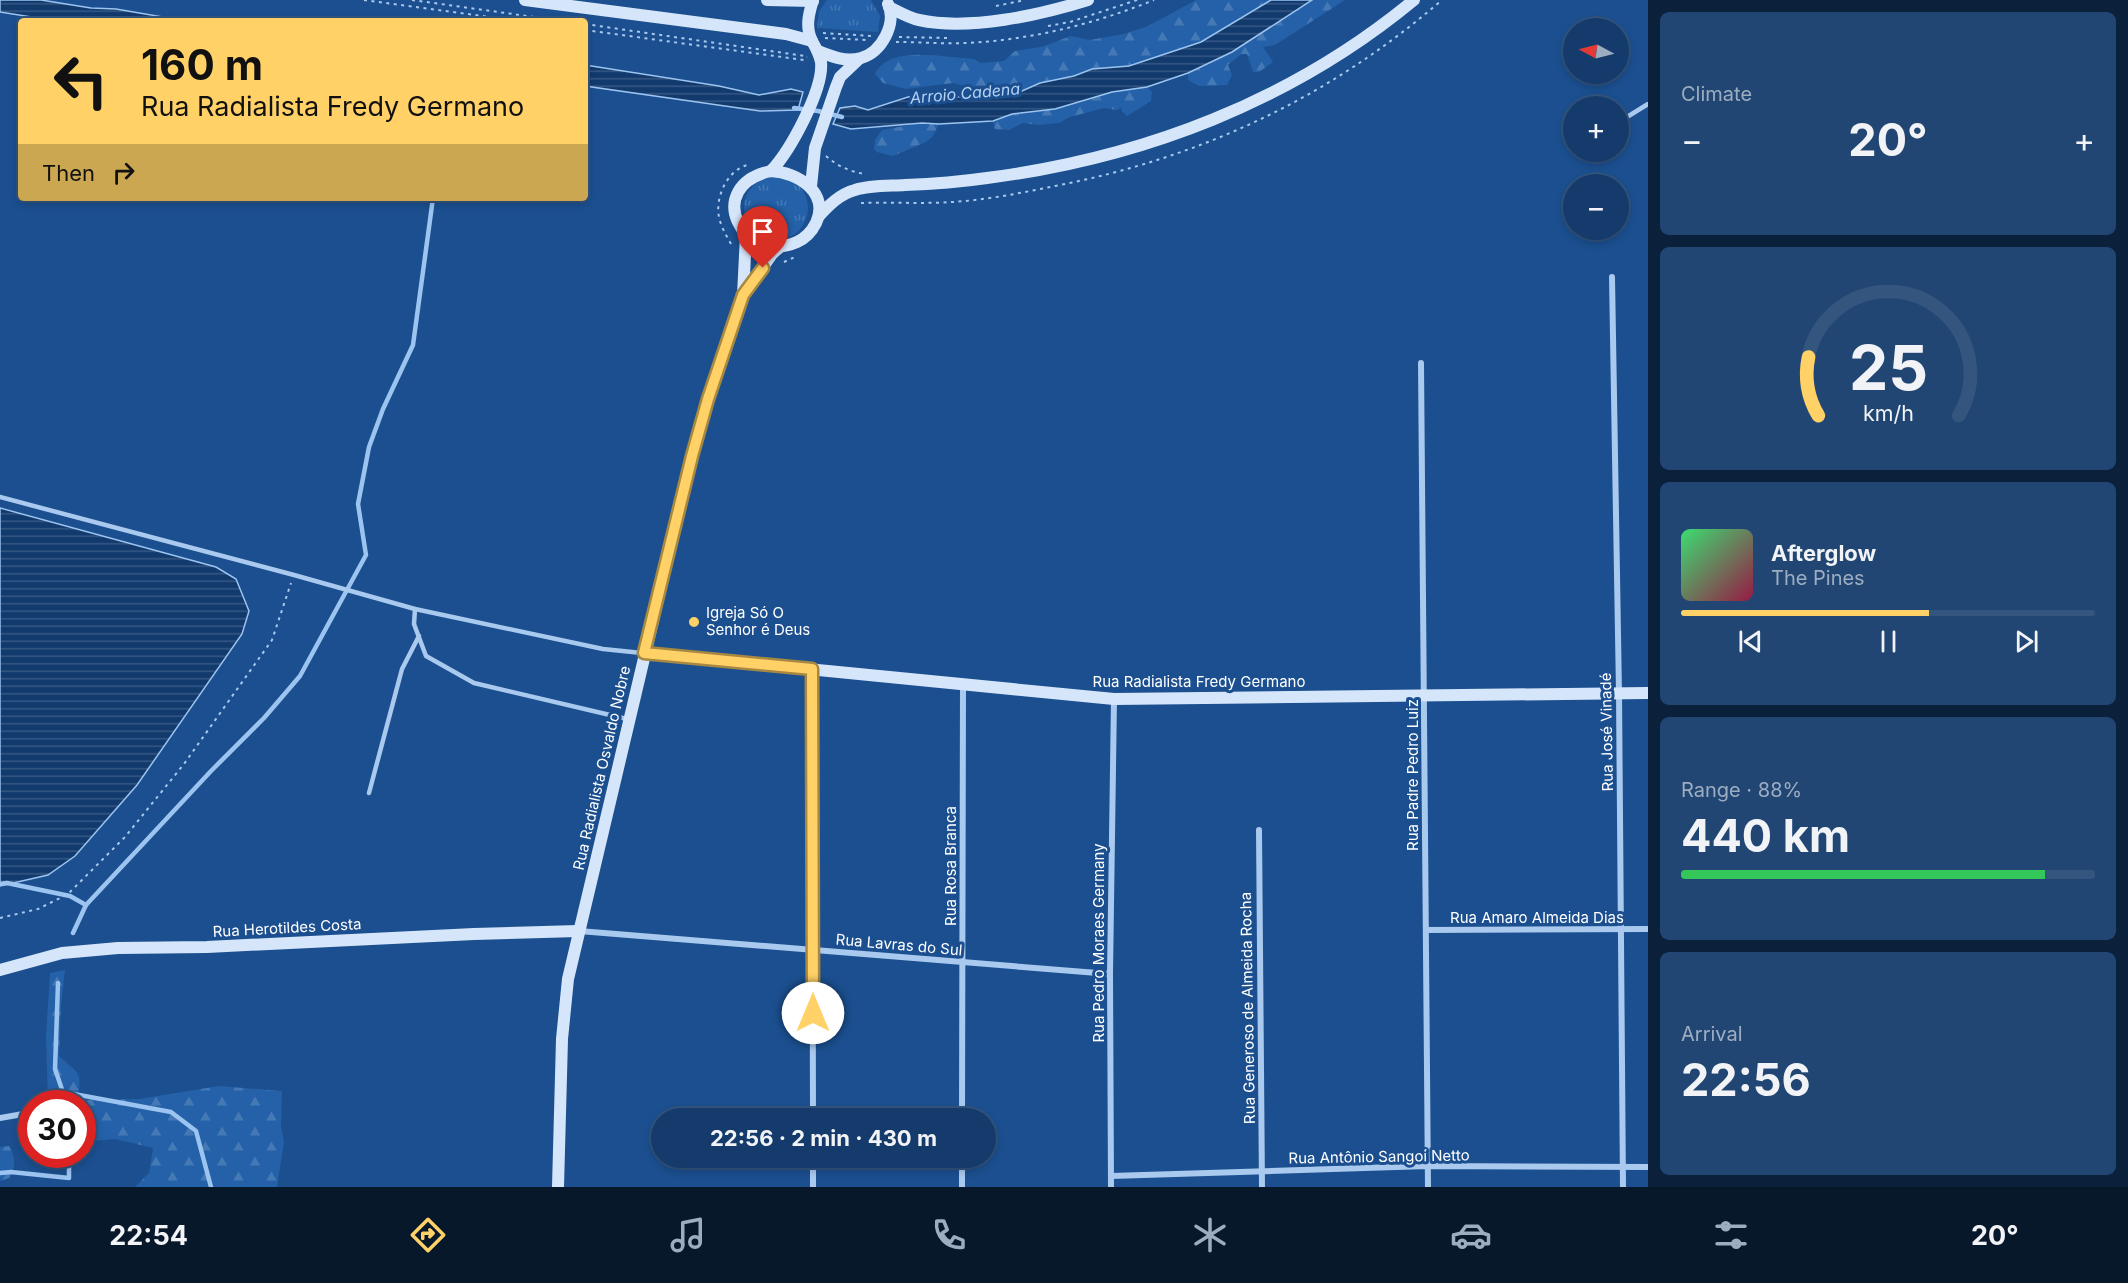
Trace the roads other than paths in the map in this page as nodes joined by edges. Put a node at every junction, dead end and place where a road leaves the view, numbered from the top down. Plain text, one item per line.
1 (525, 0) edge
2 (767, 0) edge
3 (813, 0) edge
4 (1088, 0) edge
5 (1414, 0) edge
6 (887, 4) edge
7 (818, 45) junction
8 (859, 59) junction
9 (1648, 104) edge
10 (1629, 115) edge
11 (771, 171) junction
12 (811, 186) junction
13 (819, 216) junction
14 (746, 235) junction
15 (781, 246) junction
16 (1612, 278) dead end
17 (743, 295) junction
18 (1421, 363) dead end
19 (0, 497) edge
20 (415, 609) junction
21 (418, 636) junction
22 (644, 653) junction
23 (812, 669) junction
24 (963, 684) junction
25 (1619, 693) junction
26 (1648, 693) edge
27 (1424, 695) junction
28 (1114, 699) junction
29 (629, 719) junction
30 (369, 793) dead end
31 (1259, 830) dead end
32 (1648, 929) edge
33 (1426, 930) junction
34 (1622, 930) junction
35 (578, 931) junction
36 (813, 950) junction
37 (962, 962) junction
38 (0, 970) edge
39 (1110, 974) junction
40 (813, 1108) edge
41 (962, 1108) edge
42 (18, 1115) edge
43 (0, 1118) edge
44 (1428, 1166) junction
45 (1623, 1167) junction
46 (1648, 1167) edge
47 (813, 1168) edge
48 (962, 1168) edge
49 (1262, 1171) junction
50 (1111, 1176) junction
51 (558, 1187) edge
52 (813, 1187) edge
53 (962, 1187) edge
54 (1111, 1187) edge
55 (1262, 1187) edge
56 (1428, 1187) edge
57 (1623, 1187) edge

1 - 7 street
2 - 3 street
3 - 7 street
4 - 6 street
5 - 13 street
6 - 8 street
7 - 8 street
7 - 11 street
8 - 12 street
9 - 10 lane
11 - 12 street
11 - 14 street
12 - 13 street
13 - 15 street
14 - 15 street
14 - 17 street, Rua Radialista Osvaldo Nobre
15 - 17 street, Rua Radialista Osvaldo Nobre
16 - 25 street, Rua José Vinadé
17 - 22 street, Rua Radialista Osvaldo Nobre
18 - 27 street, Rua Padre Pedro Luiz
19 - 20 lane
20 - 21 lane
20 - 22 lane
21 - 29 lane
21 - 30 lane
22 - 23 street, Rua Radialista Fredy Germano
22 - 29 street, Rua Radialista Osvaldo Nobre
23 - 24 street, Rua Radialista Fredy Germano
23 - 36 street
24 - 28 street, Rua Radialista Fredy Germano
24 - 37 street, Rua Rosa Branca
25 - 26 street, Rua Radialista Fredy Germano
25 - 27 street, Rua Radialista Fredy Germano
25 - 34 street, Rua José Vinadé
27 - 28 street, Rua Radialista Fredy Germano
27 - 33 street, Rua Padre Pedro Luiz
28 - 39 street, Rua Pedro Moraes Germany
29 - 35 street, Rua Radialista Osvaldo Nobre
31 - 49 street, Rua Generoso de Almeida Rocha
32 - 34 street, Rua Amaro Almeida Dias
33 - 34 street, Rua Amaro Almeida Dias
33 - 44 street, Rua Padre Pedro Luiz
34 - 45 street, Rua José Vinadé
35 - 36 street, Rua Lavras do Sul
35 - 38 street, Rua Herotildes Costa
35 - 51 street, Rua Radialista Osvaldo Nobre
36 - 37 street, Rua Lavras do Sul
36 - 40 street
37 - 39 street, Rua Lavras do Sul
37 - 41 street, Rua Rosa Branca
39 - 50 street, Rua Pedro Moraes Germany
42 - 43 street
44 - 45 street, Rua Antônio Sangoi Netto
44 - 49 street, Rua Antônio Sangoi Netto
44 - 56 street, Rua Padre Pedro Luiz
45 - 46 street, Rua Antônio Sangoi Netto
45 - 57 street, Rua José Vinadé
47 - 52 street
48 - 53 street
49 - 50 street, Rua Antônio Sangoi Netto
49 - 55 street, Rua Generoso de Almeida Rocha
50 - 54 street, Rua Pedro Moraes Germany

